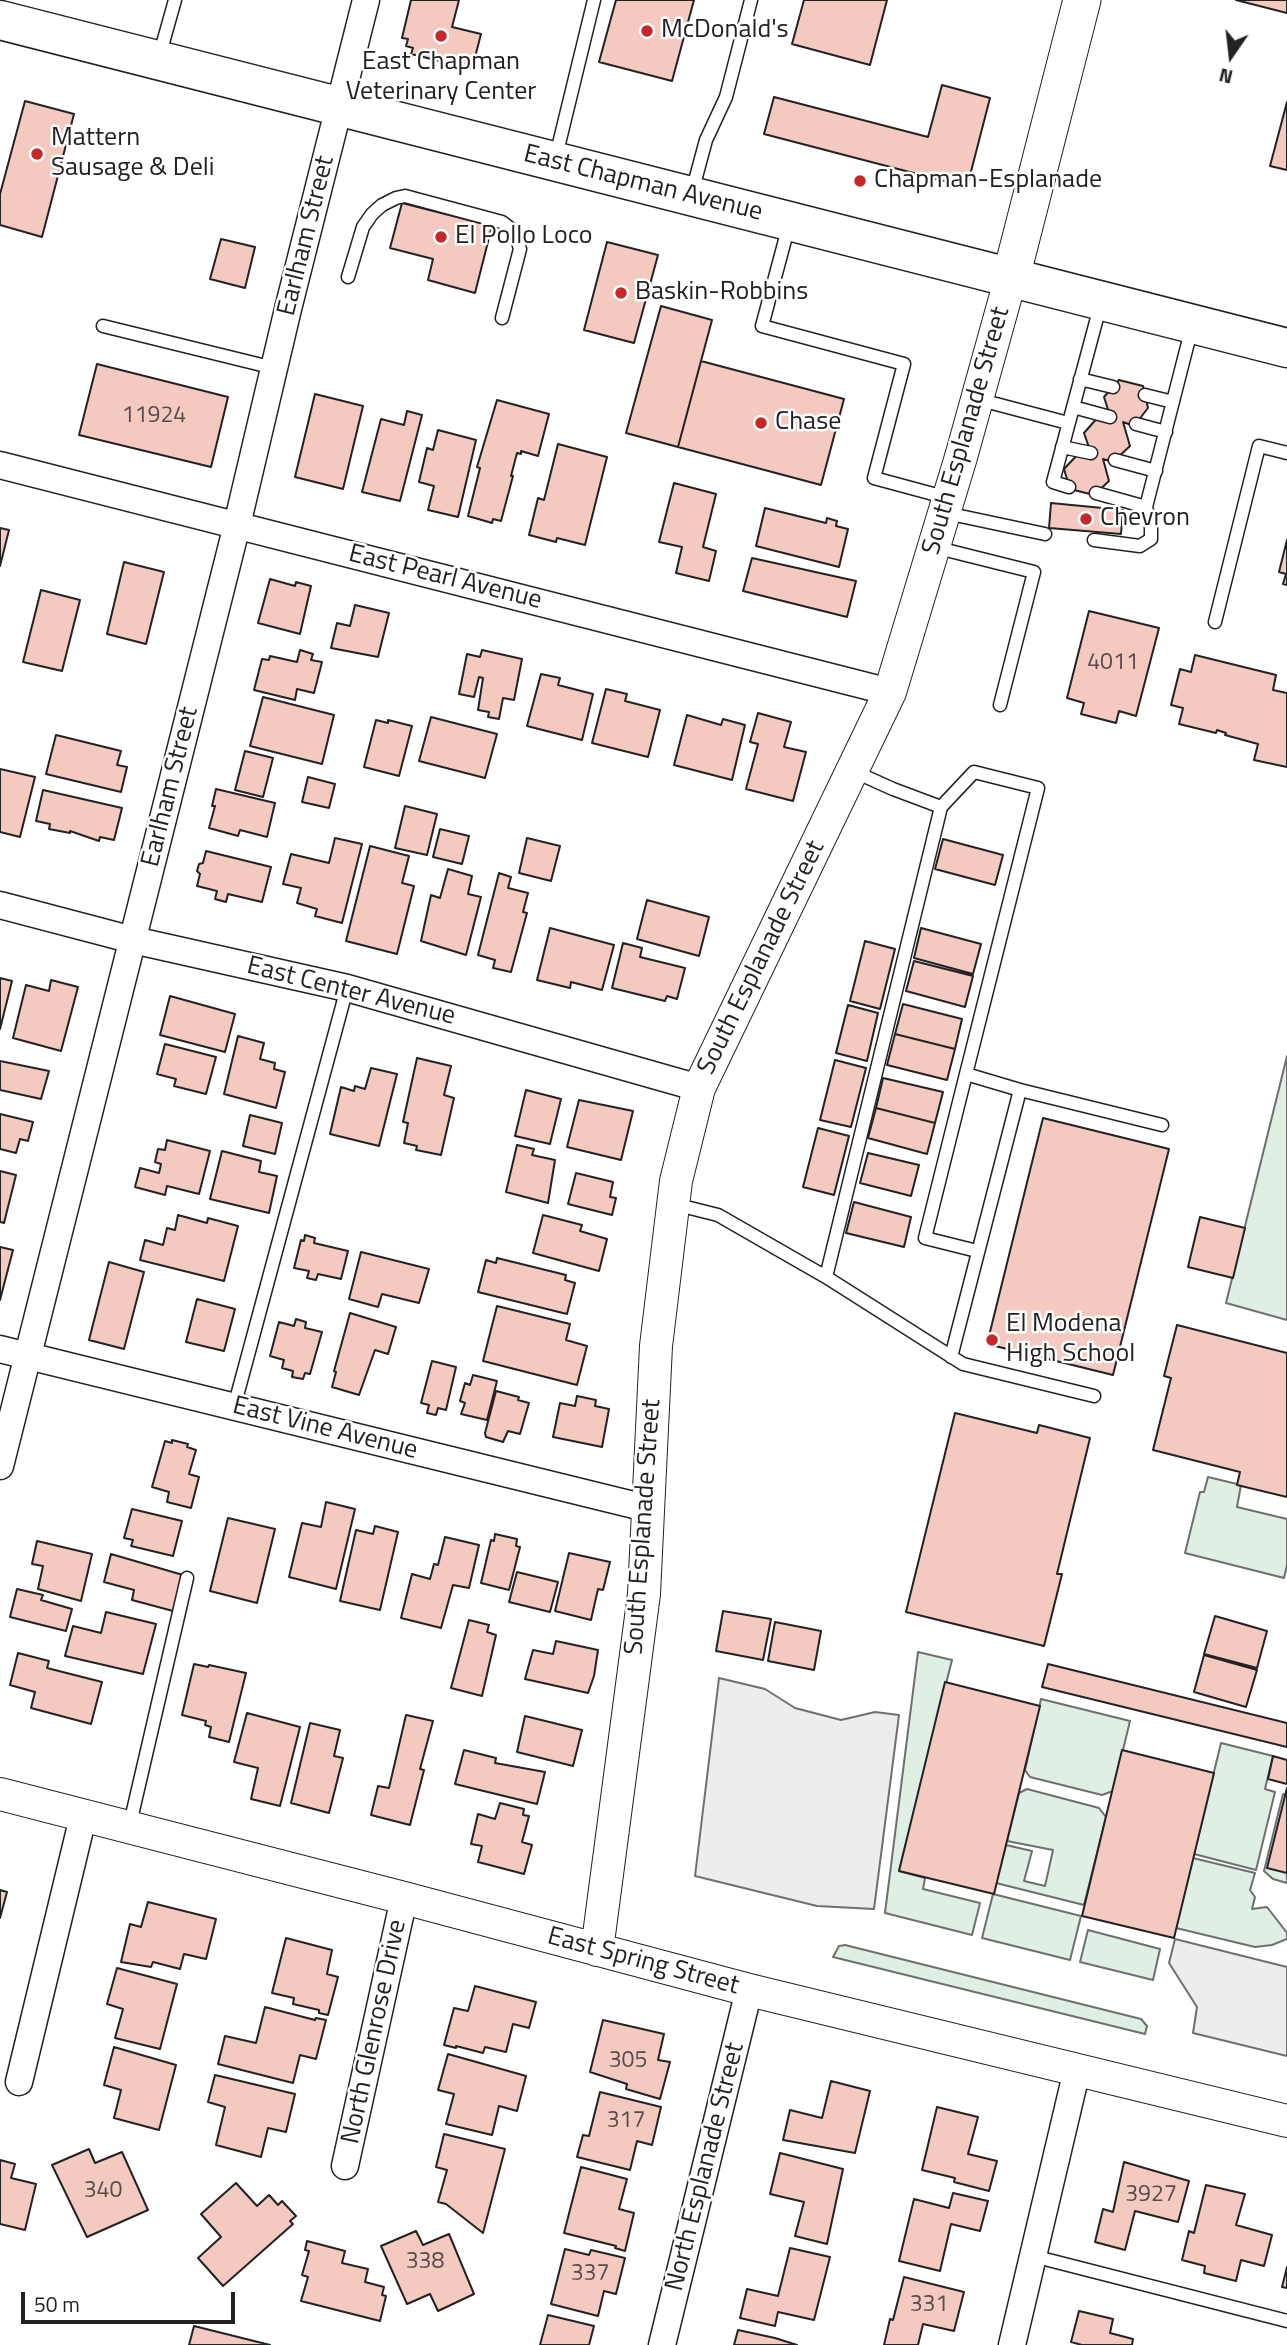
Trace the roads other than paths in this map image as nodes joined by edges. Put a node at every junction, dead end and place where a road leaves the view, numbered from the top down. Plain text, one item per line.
1 (174, 0) edge
2 (366, 0) edge
3 (594, 0) edge
4 (751, 0) edge
5 (1082, 0) edge
6 (0, 20) edge
7 (158, 60) junction
8 (339, 107) junction
9 (555, 162) junction
10 (691, 196) junction
11 (790, 221) junction
12 (348, 277) dead end
13 (1011, 277) junction
14 (1101, 300) junction
15 (502, 318) dead end
16 (1193, 324) junction
17 (103, 326) dead end
18 (1287, 348) edge
19 (274, 368) junction
20 (1080, 379) junction
21 (1113, 387) dead end
22 (1145, 395) dead end
23 (977, 399) junction
24 (1173, 402) junction
25 (1073, 407) junction
26 (1110, 417) dead end
27 (1068, 424) junction
28 (1136, 424) dead end
29 (1166, 432) junction
30 (1062, 447) junction
31 (1091, 453) dead end
32 (1287, 453) edge
33 (1115, 460) dead end
34 (0, 464) edge
35 (1156, 471) junction
36 (1069, 487) dead end
37 (1096, 494) dead end
38 (946, 505) junction
39 (1146, 506) junction
40 (237, 525) junction
41 (1045, 534) dead end
42 (1094, 540) dead end
43 (934, 547) junction
44 (1214, 622) dead end
45 (890, 692) junction
46 (1000, 705) dead end
47 (853, 771) junction
48 (941, 807) junction
49 (0, 905) edge
50 (133, 940) junction
51 (347, 988) junction
52 (966, 1074) junction
53 (699, 1088) junction
54 (1020, 1090) junction
55 (1162, 1125) dead end
56 (673, 1204) junction
57 (977, 1251) junction
58 (826, 1277) junction
59 (0, 1349) edge
60 (28, 1356) junction
61 (951, 1357) junction
62 (1094, 1396) dead end
63 (234, 1407) junction
64 (0, 1466) edge
65 (650, 1509) junction
66 (187, 1578) dead end
67 (0, 1794) edge
68 (83, 1817) junction
69 (129, 1829) junction
70 (404, 1898) junction
71 (597, 1950) junction
72 (749, 1990) junction
73 (1077, 2070) junction
74 (19, 2082) dead end
75 (1287, 2121) edge
76 (345, 2166) dead end
77 (1033, 2256) junction
78 (1287, 2320) edge
79 (662, 2345) edge
80 (1012, 2345) edge

1 - 7 lane
2 - 8 street, Earlham Street
3 - 9 lane
4 - 10 lane
5 - 13 main road, South Esplanade Street
6 - 7 main road, East Chapman Avenue
7 - 8 main road, East Chapman Avenue
8 - 9 main road, East Chapman Avenue
8 - 19 street, Earlham Street
9 - 10 main road, East Chapman Avenue
10 - 11 main road, East Chapman Avenue
11 - 13 main road, East Chapman Avenue
11 - 38 lane
12 - 15 lane
13 - 14 main road, East Chapman Avenue
13 - 23 street, South Esplanade Street
14 - 16 main road, East Chapman Avenue
14 - 20 lane
16 - 18 main road, East Chapman Avenue
16 - 24 lane
17 - 19 lane
19 - 40 street, Earlham Street
20 - 21 lane
20 - 25 lane
22 - 24 lane
23 - 27 lane
23 - 38 street, South Esplanade Street
24 - 29 lane
25 - 26 lane
25 - 27 lane
27 - 30 lane
28 - 29 lane
29 - 35 lane
30 - 31 lane
30 - 36 lane
32 - 44 lane
33 - 35 lane
34 - 40 street, East Pearl Avenue
35 - 39 lane
37 - 39 lane
38 - 41 lane
38 - 43 street, South Esplanade Street
39 - 42 lane
40 - 45 street, East Pearl Avenue
40 - 50 street, Earlham Street
43 - 45 street, South Esplanade Street
43 - 46 lane
45 - 47 street, South Esplanade Street
47 - 48 lane
47 - 53 street, South Esplanade Street
48 - 52 lane
48 - 58 lane
49 - 50 street, East Center Avenue
50 - 51 street, East Center Avenue
50 - 60 street, Earlham Street
51 - 53 street, East Center Avenue
51 - 63 lane
52 - 54 lane
52 - 57 lane
53 - 56 street, South Esplanade Street
54 - 55 lane
54 - 57 lane
56 - 58 lane
56 - 65 street, South Esplanade Street
57 - 61 lane
58 - 61 lane
59 - 60 street, East Vine Avenue
60 - 63 street, East Vine Avenue
60 - 64 street, Earlham Street
61 - 62 lane
63 - 65 street, East Vine Avenue
65 - 71 street, South Esplanade Street
66 - 69 lane
67 - 68 street, East Spring Street
68 - 69 street, East Spring Street
68 - 74 street
69 - 70 street, East Spring Street
70 - 71 street, East Spring Street
70 - 76 street, North Glenrose Drive
71 - 72 street, East Spring Street
72 - 73 street, East Spring Street
72 - 79 street, North Esplanade Street
73 - 75 street, East Spring Street
73 - 77 street
77 - 78 lane
77 - 80 street

